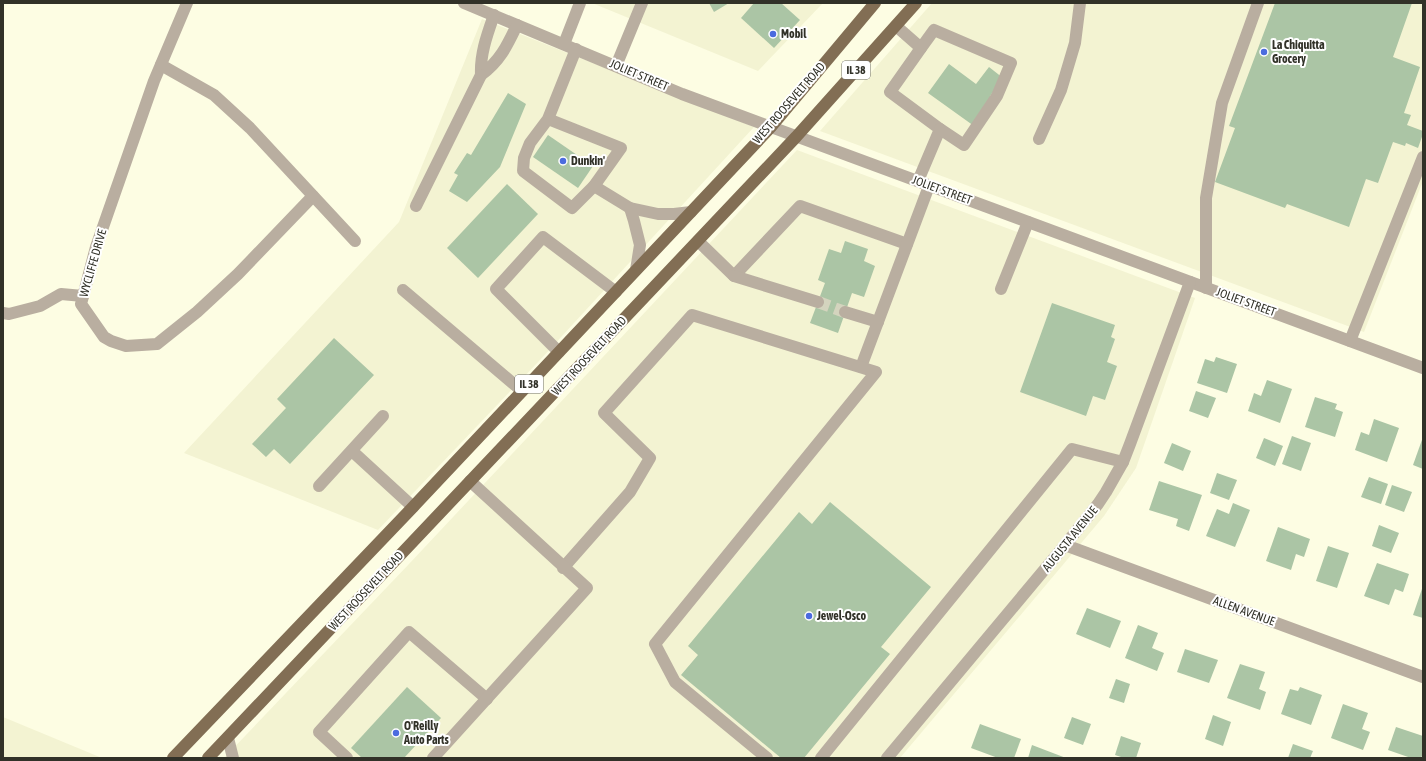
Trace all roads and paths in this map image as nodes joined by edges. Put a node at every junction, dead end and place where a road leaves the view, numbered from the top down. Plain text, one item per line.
1 (187, 3) edge
2 (464, 3) edge
3 (580, 3) edge
4 (642, 3) edge
5 (875, 3) edge
6 (916, 3) edge
7 (1080, 3) edge
8 (1258, 3) edge
9 (494, 15) junction
10 (518, 25) junction
11 (896, 26) junction
12 (564, 44) junction
13 (921, 48) junction
14 (576, 49) junction
15 (161, 64) junction
16 (616, 66) junction
17 (481, 75) junction
18 (548, 119) junction
19 (770, 127) junction
20 (940, 129) junction
21 (796, 137) junction
22 (1039, 139) dead end
23 (1423, 157) edge
24 (923, 183) junction
25 (594, 186) junction
26 (313, 196) junction
27 (416, 206) dead end
28 (630, 208) junction
29 (691, 212) junction
30 (1028, 222) junction
31 (698, 240) junction
32 (355, 241) dead end
33 (907, 244) junction
34 (636, 270) junction
35 (734, 276) junction
36 (1190, 282) junction
37 (1206, 288) junction
38 (1001, 289) dead end
39 (403, 290) dead end
40 (616, 292) junction
41 (83, 296) junction
42 (818, 302) tunnel mouth
43 (845, 312) tunnel mouth
44 (3, 313) edge
45 (878, 322) junction
46 (1350, 341) junction
47 (560, 352) junction
48 (861, 367) junction
49 (1423, 368) edge
50 (522, 391) junction
51 (383, 416) dead end
52 (352, 451) junction
53 (1123, 462) junction
54 (470, 481) junction
55 (319, 486) dead end
56 (413, 507) junction
57 (1065, 546) junction
58 (563, 568) junction
59 (1423, 677) edge
60 (486, 699) junction
61 (228, 738) junction
62 (173, 758) edge
63 (208, 758) edge
64 (233, 758) edge
65 (347, 758) edge
66 (433, 758) edge
67 (767, 758) edge
68 (821, 758) edge
69 (887, 758) edge

1 - 15 street, WYCLIFFE DRIVE
2 - 9 street, JOLIET STREET
3 - 12 street
4 - 16 street
5 - 19 main road, WEST ROOSEVELT ROAD / IL 38
6 - 11 main road, WEST ROOSEVELT ROAD / IL 38
7 - 22 street
8 - 37 street
9 - 10 street, JOLIET STREET
9 - 17 street
10 - 12 street, JOLIET STREET
10 - 17 street
11 - 13 street
11 - 21 main road, WEST ROOSEVELT ROAD / IL 38
12 - 14 street, JOLIET STREET
13 - 20 street
13 - 20 street
14 - 16 street, JOLIET STREET
14 - 18 street
15 - 26 street
15 - 41 street, WYCLIFFE DRIVE
16 - 19 street, JOLIET STREET
17 - 27 street
18 - 25 street
18 - 25 street
19 - 21 street, JOLIET STREET
19 - 29 main road, WEST ROOSEVELT ROAD / IL 38
20 - 24 street
21 - 24 street, JOLIET STREET
21 - 31 main road, WEST ROOSEVELT ROAD / IL 38
23 - 46 street
24 - 30 street, JOLIET STREET
24 - 33 street
25 - 28 street
26 - 32 street
26 - 41 street, WYCLIFFE DRIVE
28 - 29 street
28 - 34 street
29 - 34 main road, WEST ROOSEVELT ROAD / IL 38
30 - 36 street, JOLIET STREET
30 - 38 street
31 - 35 street
31 - 54 main road, WEST ROOSEVELT ROAD / IL 38
33 - 35 street
33 - 45 street
34 - 40 main road, WEST ROOSEVELT ROAD / IL 38
35 - 42 street
36 - 37 street, JOLIET STREET
36 - 53 street, AUGUSTA AVENUE
37 - 46 street, JOLIET STREET
39 - 50 street
40 - 47 main road, WEST ROOSEVELT ROAD / IL 38
40 - 47 street
41 - 44 street
43 - 45 street
45 - 48 street
46 - 49 street, JOLIET STREET
47 - 50 main road, WEST ROOSEVELT ROAD / IL 38
48 - 58 street
48 - 67 street
50 - 56 main road, WEST ROOSEVELT ROAD / IL 38
51 - 52 street
52 - 55 street
52 - 56 street
53 - 57 street, AUGUSTA AVENUE
53 - 68 street
54 - 58 street
54 - 61 main road, WEST ROOSEVELT ROAD / IL 38
56 - 62 main road, WEST ROOSEVELT ROAD / IL 38
57 - 59 street, ALLEN AVENUE
57 - 69 street, AUGUSTA AVENUE
58 - 60 street
60 - 65 street
60 - 66 street
61 - 63 main road, WEST ROOSEVELT ROAD / IL 38
61 - 64 street

